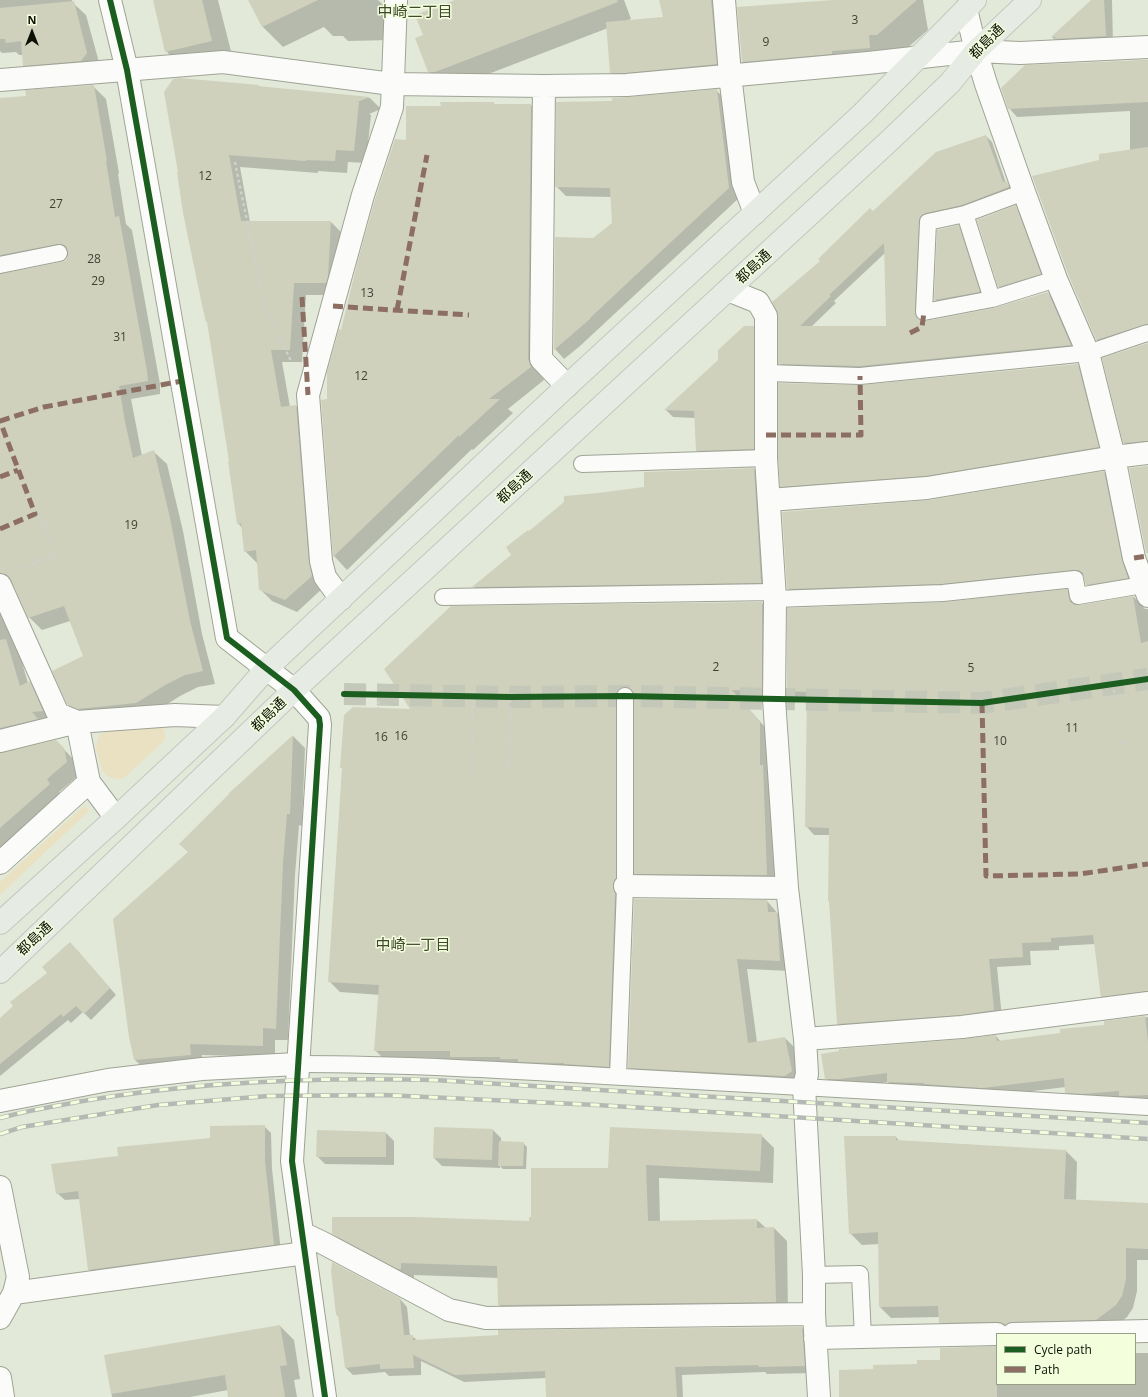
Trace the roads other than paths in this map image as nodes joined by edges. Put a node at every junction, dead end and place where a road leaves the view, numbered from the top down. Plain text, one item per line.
1 (110, 0) edge
2 (396, 0) edge
3 (724, 0) edge
4 (1030, 0) edge
5 (968, 3) edge
6 (1148, 47) edge
7 (976, 51) junction
8 (917, 58) junction
9 (127, 70) junction
10 (730, 75) junction
11 (0, 80) edge
12 (392, 84) junction
13 (544, 86) junction
14 (1024, 192) junction
15 (756, 213) junction
16 (965, 214) junction
17 (59, 253) dead end
18 (0, 265) edge
19 (1056, 278) junction
20 (728, 290) junction
21 (992, 299) junction
22 (1148, 333) edge
23 (1088, 353) junction
24 (767, 372) junction
25 (567, 386) junction
26 (1148, 453) edge
27 (1114, 457) junction
28 (766, 458) junction
29 (582, 464) dead end
30 (769, 500) junction
31 (7, 579) edge
32 (1146, 591) edge
33 (775, 596) junction
34 (443, 597) dead end
35 (341, 599) junction
36 (267, 668) junction
37 (294, 690) junction
38 (625, 696) dead end
39 (224, 717) junction
40 (76, 722) junction
41 (0, 741) edge
42 (89, 782) junction
43 (116, 818) junction
44 (0, 863) edge
45 (625, 886) junction
46 (786, 888) junction
47 (0, 923) edge
48 (0, 972) edge
49 (1148, 1003) edge
50 (805, 1039) junction
51 (297, 1064) junction
52 (618, 1076) junction
53 (804, 1086) junction
54 (0, 1101) edge
55 (1148, 1107) edge
56 (0, 1187) edge
57 (303, 1243) junction
58 (814, 1275) junction
59 (14, 1293) junction
60 (814, 1314) junction
61 (0, 1318) edge
62 (1148, 1331) edge
63 (1058, 1333) edge
64 (996, 1334) edge
65 (863, 1337) junction
66 (815, 1338) junction
67 (0, 1378) edge
68 (3, 1397) edge
69 (325, 1397) edge
70 (819, 1397) edge

1 - 9 street
2 - 12 street
3 - 10 street
4 - 7 main road, 都島通
5 - 7 street
5 - 8 main road
6 - 7 street
7 - 8 street
7 - 14 street
7 - 20 main road, 都島通
8 - 10 street
8 - 15 main road
9 - 11 street
9 - 12 street
9 - 36 street
10 - 13 street
10 - 15 street
12 - 13 street
12 - 35 street
13 - 25 street
14 - 16 lane
14 - 19 street
15 - 25 main road
16 - 21 lane
16 - 21 lane
17 - 18 lane
19 - 21 lane
19 - 23 street
20 - 24 street
20 - 37 main road, 都島通
22 - 23 lane
23 - 24 lane
23 - 27 street
24 - 28 street
25 - 35 main road
26 - 27 street
27 - 30 street
27 - 32 street
28 - 29 lane
28 - 30 street
30 - 33 street
31 - 40 street
32 - 33 lane
33 - 34 lane
33 - 46 street
35 - 36 main road
36 - 37 street
36 - 39 main road
37 - 48 main road, 都島通
37 - 51 street
38 - 45 lane
39 - 40 street
39 - 43 main road
40 - 41 street
40 - 42 street
42 - 43 street
42 - 44 street
43 - 47 main road
45 - 46 street
45 - 52 lane
46 - 50 street
49 - 50 street
50 - 53 street
51 - 52 lane
51 - 54 street
51 - 57 street
52 - 53 lane
53 - 55 lane
53 - 58 street
56 - 59 street
57 - 59 street
57 - 60 street
57 - 69 street
58 - 60 street
58 - 65 lane
59 - 61 street
60 - 66 street
62 - 63 street
64 - 65 street
65 - 66 street
66 - 70 street
67 - 68 street

